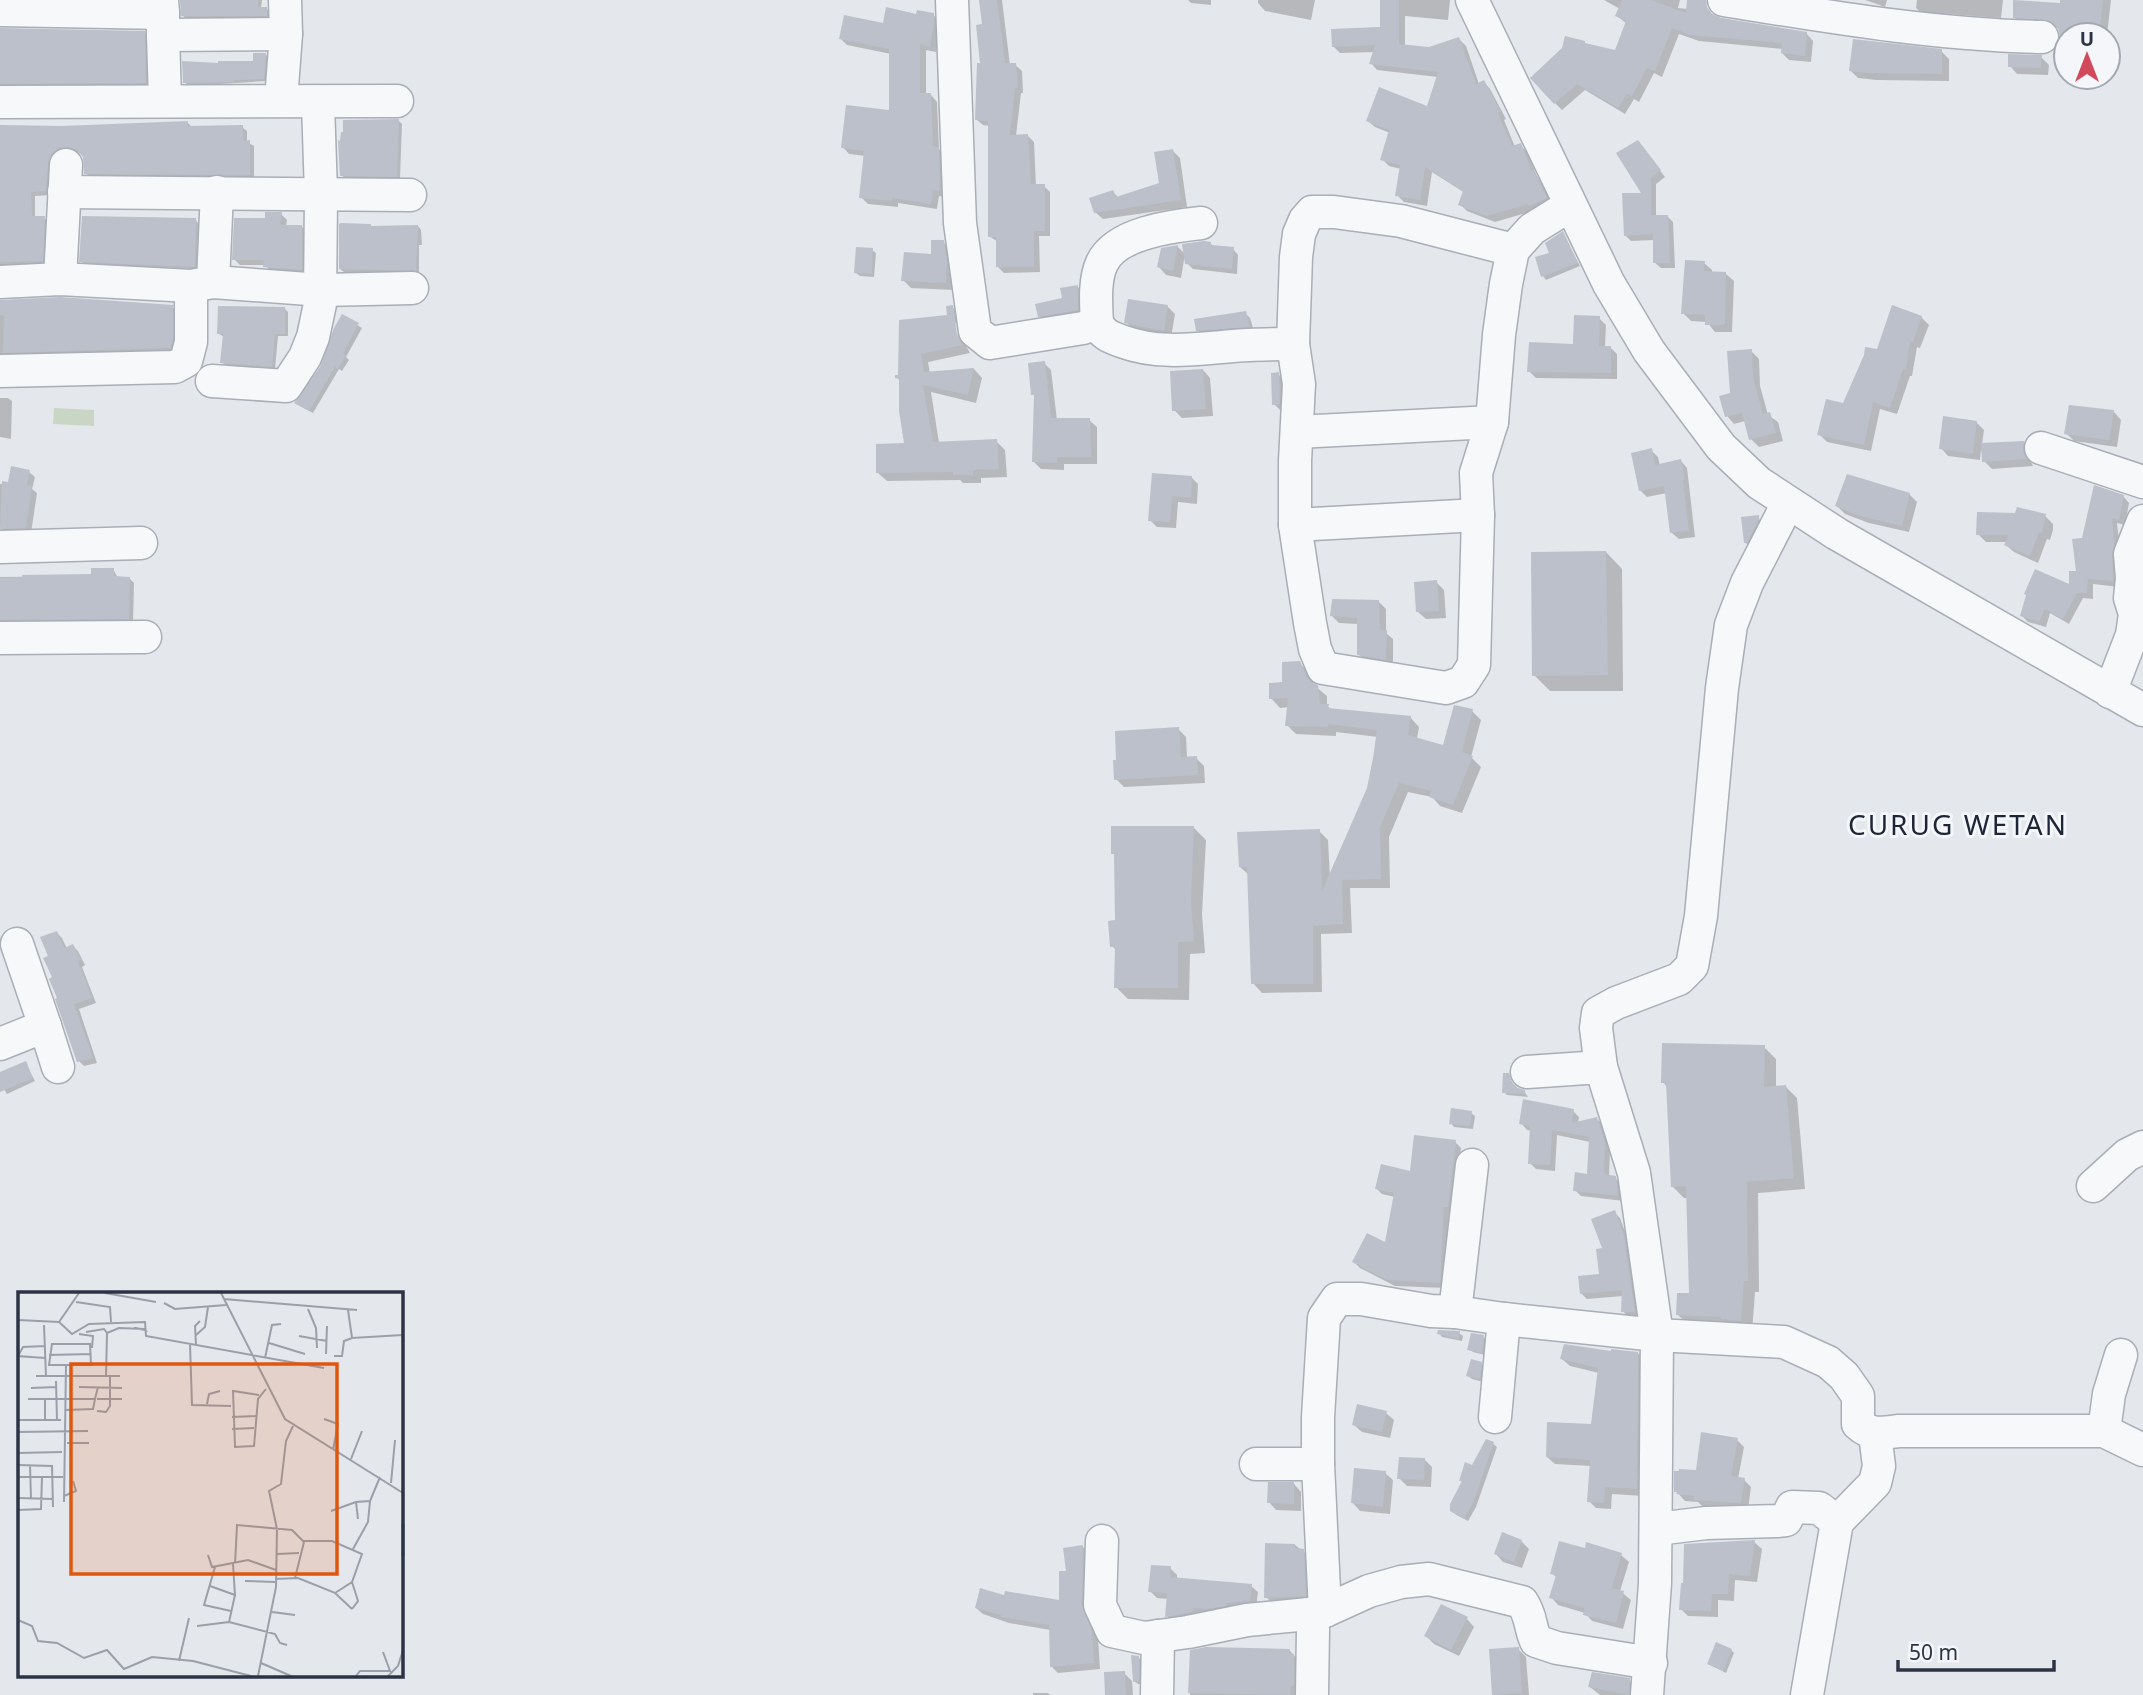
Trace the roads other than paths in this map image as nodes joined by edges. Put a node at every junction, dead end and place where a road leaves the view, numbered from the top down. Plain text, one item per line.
1 (285, 0) edge
2 (952, 0) edge
3 (1472, 0) edge
4 (1724, 0) edge
5 (0, 10) edge
6 (163, 16) edge
7 (286, 34) junction
8 (2042, 37) dead end
9 (281, 100) junction
10 (165, 101) junction
11 (397, 102) dead end
12 (0, 103) edge
13 (318, 103) junction
14 (218, 192) junction
15 (321, 194) junction
16 (410, 195) dead end
17 (1569, 206) junction
18 (1200, 223) dead end
19 (1513, 250) junction
20 (60, 279) junction
21 (0, 282) edge
22 (202, 284) junction
23 (412, 288) dead end
24 (322, 290) junction
25 (1097, 323) junction
26 (1293, 344) junction
27 (0, 371) edge
28 (212, 380) dead end
29 (1492, 422) junction
30 (1297, 432) junction
31 (2041, 448) dead end
32 (2143, 482) edge
33 (1788, 503) junction
34 (1478, 514) junction
35 (2143, 521) edge
36 (1295, 525) junction
37 (141, 543) dead end
38 (0, 547) edge
39 (145, 637) dead end
40 (0, 638) edge
41 (2110, 692) junction
42 (2143, 710) edge
43 (14, 960) edge
44 (45, 1026) junction
45 (0, 1044) edge
46 (58, 1067) dead end
47 (1601, 1067) junction
48 (1527, 1072) dead end
49 (2143, 1147) edge
50 (1472, 1164) dead end
51 (2093, 1186) dead end
52 (1455, 1312) junction
53 (1504, 1320) junction
54 (1657, 1335) junction
55 (2121, 1356) dead end
56 (1494, 1417) dead end
57 (2104, 1431) junction
58 (1875, 1434) junction
59 (2143, 1450) edge
60 (1318, 1464) junction
61 (1256, 1465) dead end
62 (1837, 1522) junction
63 (1657, 1529) junction
64 (1102, 1541) dead end
65 (1317, 1612) junction
66 (1158, 1636) junction
67 (1651, 1663) junction
68 (1157, 1695) edge
69 (1312, 1695) edge
70 (1647, 1695) edge
71 (1807, 1695) edge

1 - 7 street
2 - 25 street
3 - 17 street
4 - 8 street
5 - 6 street
6 - 7 street
6 - 10 street
7 - 9 street
9 - 10 street
9 - 13 street
10 - 12 street
11 - 13 street
13 - 15 street
14 - 15 street
14 - 20 street
14 - 22 street
15 - 16 street
15 - 24 street
17 - 19 street
17 - 33 street
18 - 25 street
19 - 26 street
19 - 29 street
20 - 21 street
20 - 22 street
22 - 24 street
22 - 27 street
23 - 24 street
24 - 28 street
25 - 26 street
26 - 30 street
29 - 30 street
29 - 34 street
30 - 36 street
31 - 32 street
33 - 41 street
33 - 47 street
34 - 36 street
34 - 36 street
35 - 41 street
37 - 38 street
39 - 40 street
41 - 42 street
43 - 44 street
44 - 45 street
44 - 46 street
47 - 48 street
47 - 54 street
49 - 51 street
50 - 52 street
52 - 53 street
52 - 60 street
53 - 54 street
53 - 56 street
54 - 58 street
54 - 63 street
55 - 57 street
57 - 58 street
57 - 59 street
58 - 62 street
60 - 61 street
60 - 65 street
62 - 63 street
62 - 71 street
63 - 67 street
64 - 66 street
65 - 66 street
65 - 67 street
65 - 69 street
66 - 68 street
67 - 70 street

